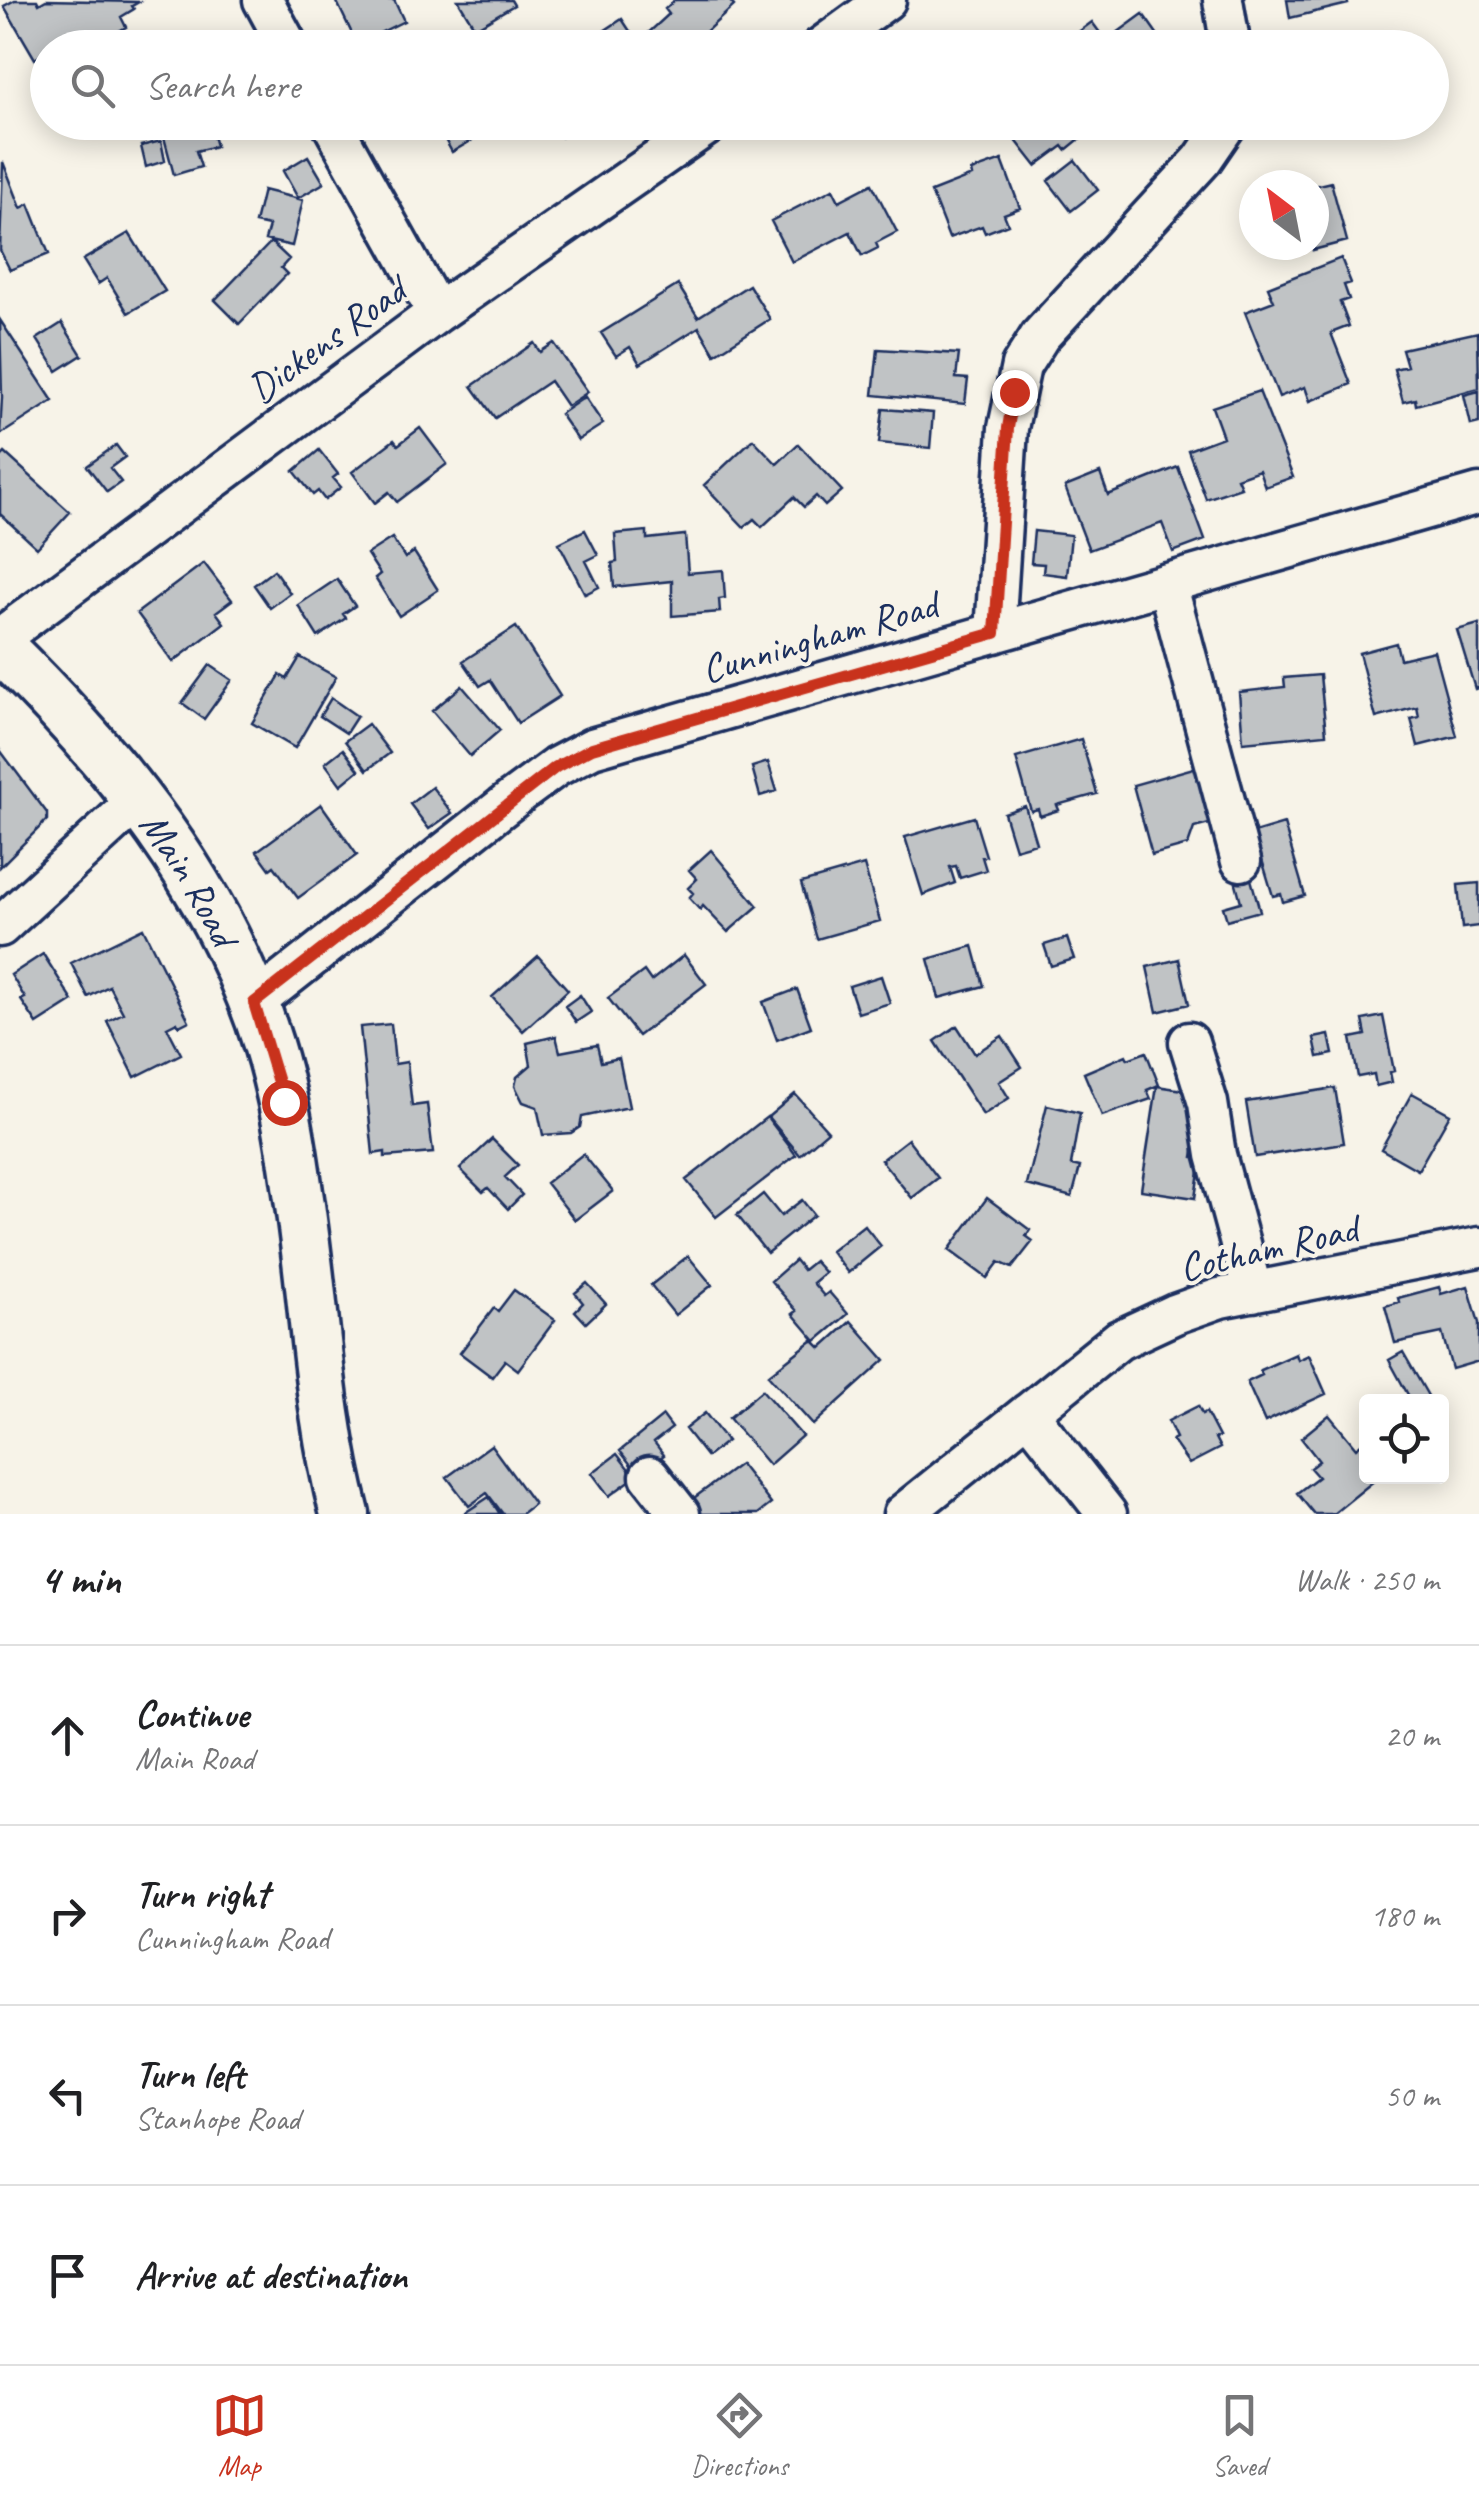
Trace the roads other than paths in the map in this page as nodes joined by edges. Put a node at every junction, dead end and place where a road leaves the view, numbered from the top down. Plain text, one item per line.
1 (263, 0) edge
2 (886, 0) edge
3 (1224, 0) edge
4 (279, 30) edge
5 (845, 30) edge
6 (1228, 30) edge
7 (341, 140) edge
8 (686, 140) edge
9 (1216, 140) edge
10 (437, 313) junction
11 (1479, 494) edge
12 (1167, 584) junction
13 (995, 633) junction
14 (0, 638) edge
15 (0, 647) edge
16 (139, 799) junction
17 (1242, 861) dead end
18 (0, 927) edge
19 (254, 1003) junction
20 (1190, 1042) dead end
21 (1479, 1247) edge
22 (1253, 1292) junction
23 (1028, 1413) junction
24 (650, 1476) dead end
25 (334, 1511) edge
26 (680, 1514) edge
27 (903, 1514) edge
28 (1107, 1514) edge

1 - 4 street
2 - 5 street
3 - 6 street
7 - 10 street
8 - 10 street, Dickens Road
9 - 13 street
10 - 14 street, Dickens Road
11 - 12 street, Cunningham Road
12 - 13 street, Cunningham Road
12 - 17 street
13 - 19 street, Cunningham Road
15 - 16 main road, Main Road
16 - 18 street
16 - 19 main road, Main Road
19 - 25 main road, Main Road
20 - 22 street
21 - 22 street, Cotham Road
22 - 23 street, Cotham Road
23 - 27 street, Cotham Road
23 - 28 street
24 - 26 street

